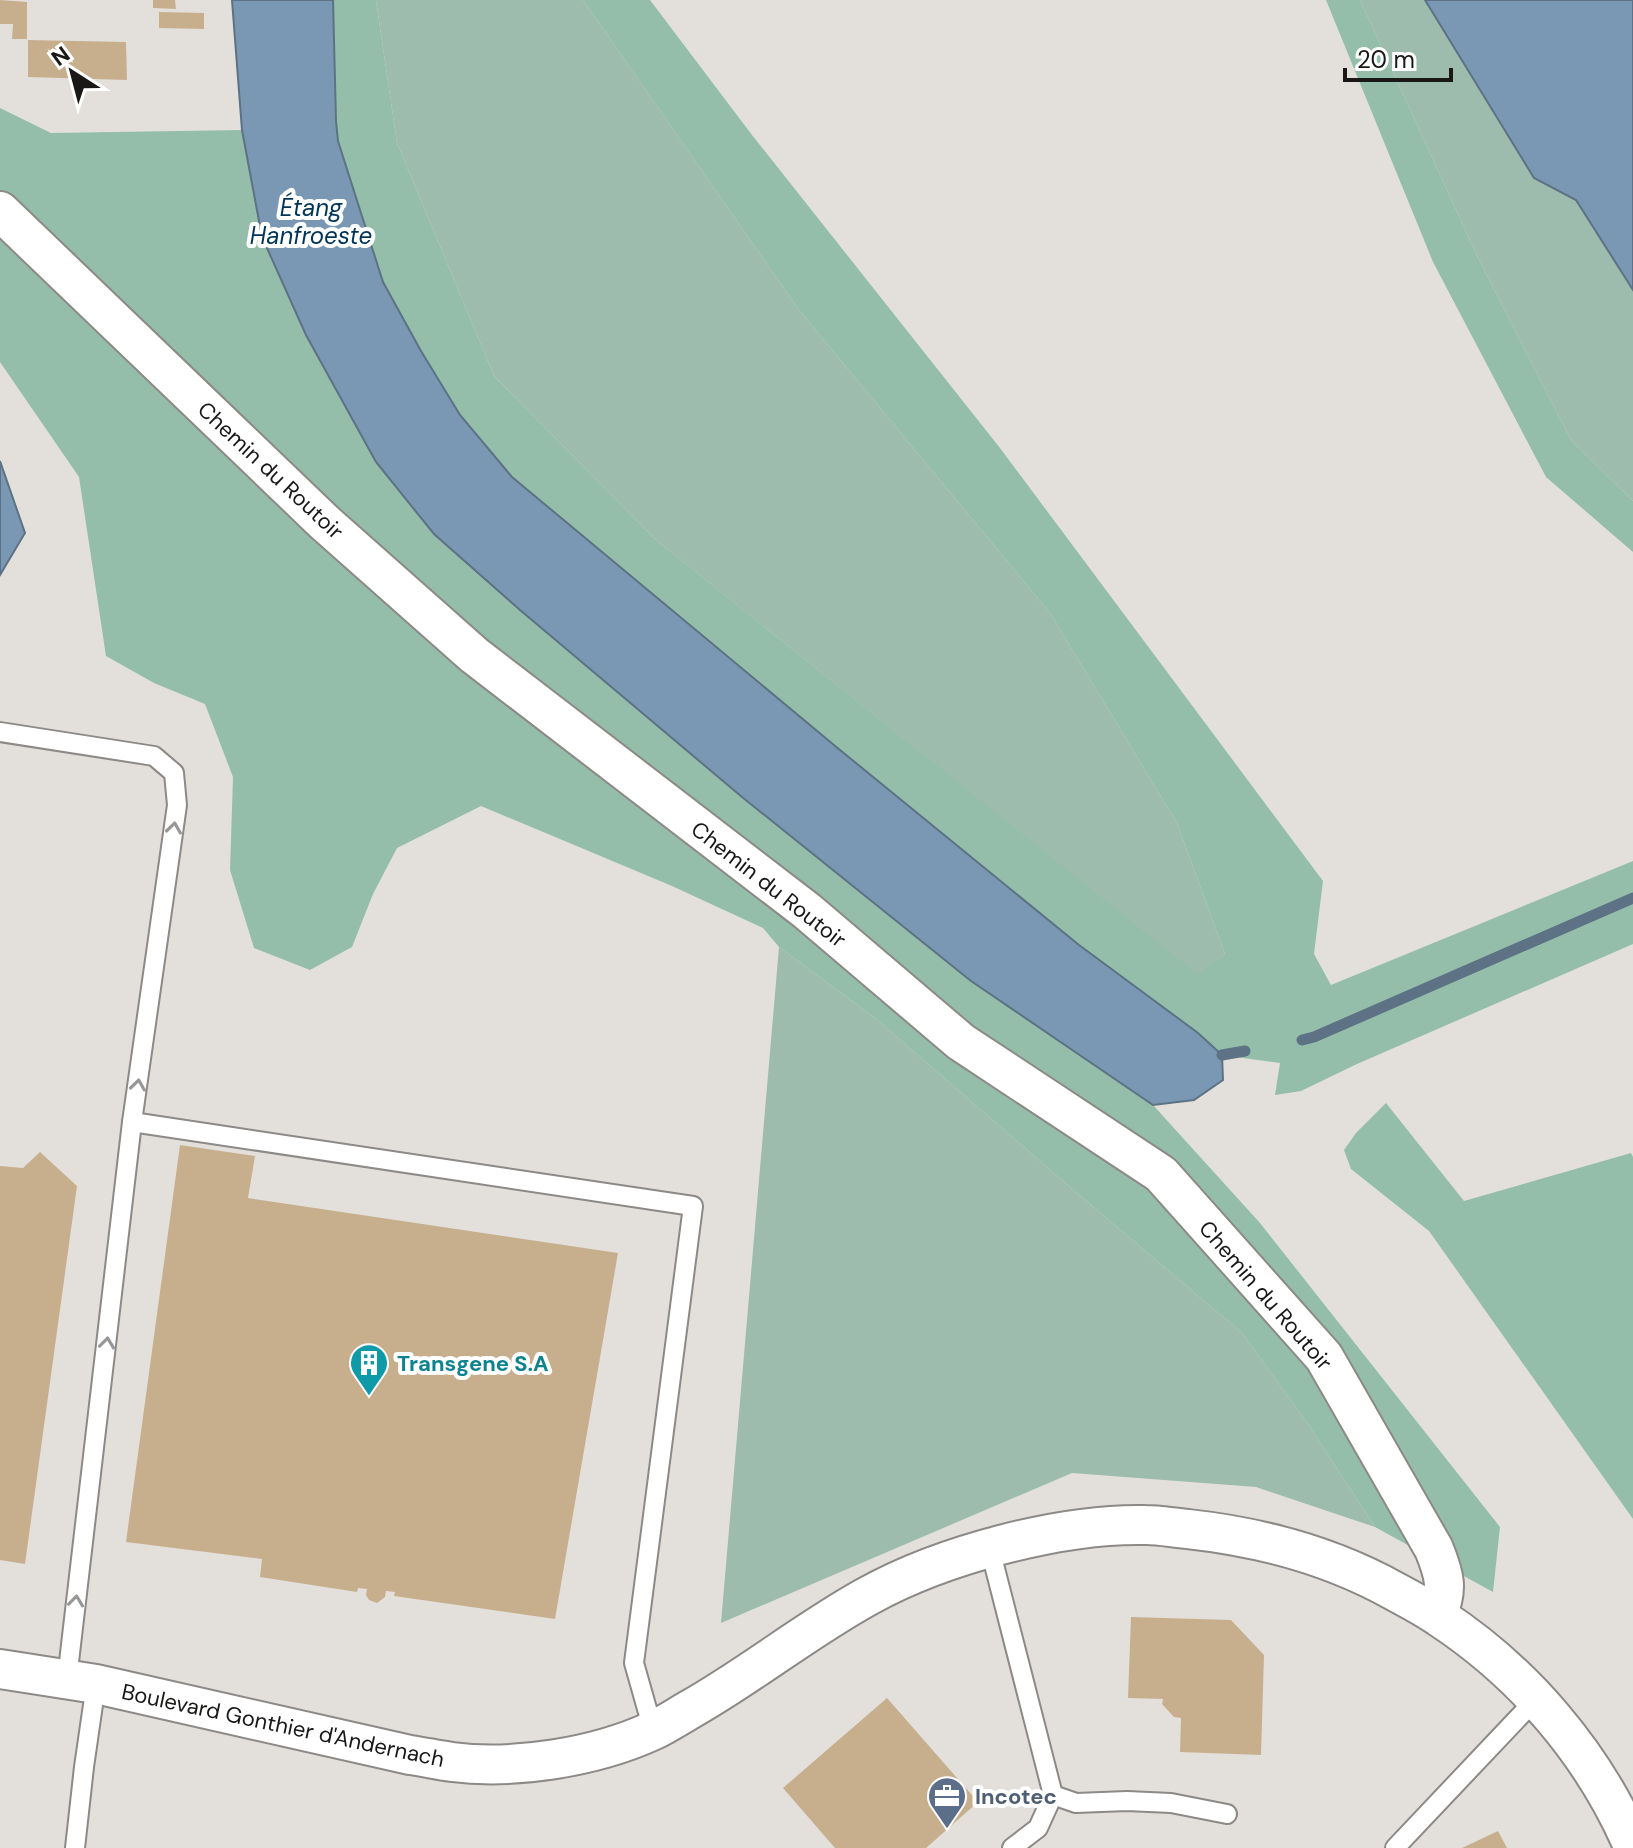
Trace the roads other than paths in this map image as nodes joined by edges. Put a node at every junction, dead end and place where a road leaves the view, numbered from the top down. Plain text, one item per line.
1 (0, 211) edge
2 (0, 732) edge
3 (132, 1122) junction
4 (990, 1549) junction
5 (1437, 1615) junction
6 (0, 1669) edge
7 (82, 1681) junction
8 (1536, 1699) junction
9 (653, 1730) junction
10 (1053, 1795) junction
11 (1227, 1814) dead end
12 (1633, 1846) edge
13 (75, 1848) edge
14 (1012, 1848) edge
15 (1395, 1848) edge

1 - 5 street, Chemin du Routoir
3 -> 2 lane
7 -> 3 lane
3 - 9 lane
4 - 5 street, Boulevard Gonthier d'Andernach
4 - 9 street, Boulevard Gonthier d'Andernach
4 - 10 lane
5 - 8 street, Boulevard Gonthier d'Andernach
6 - 7 street, Boulevard Gonthier d'Andernach
7 - 9 street, Boulevard Gonthier d'Andernach
7 - 13 lane
8 - 12 street, Boulevard Gonthier d'Andernach
8 - 15 lane
10 - 11 lane
10 - 14 lane

